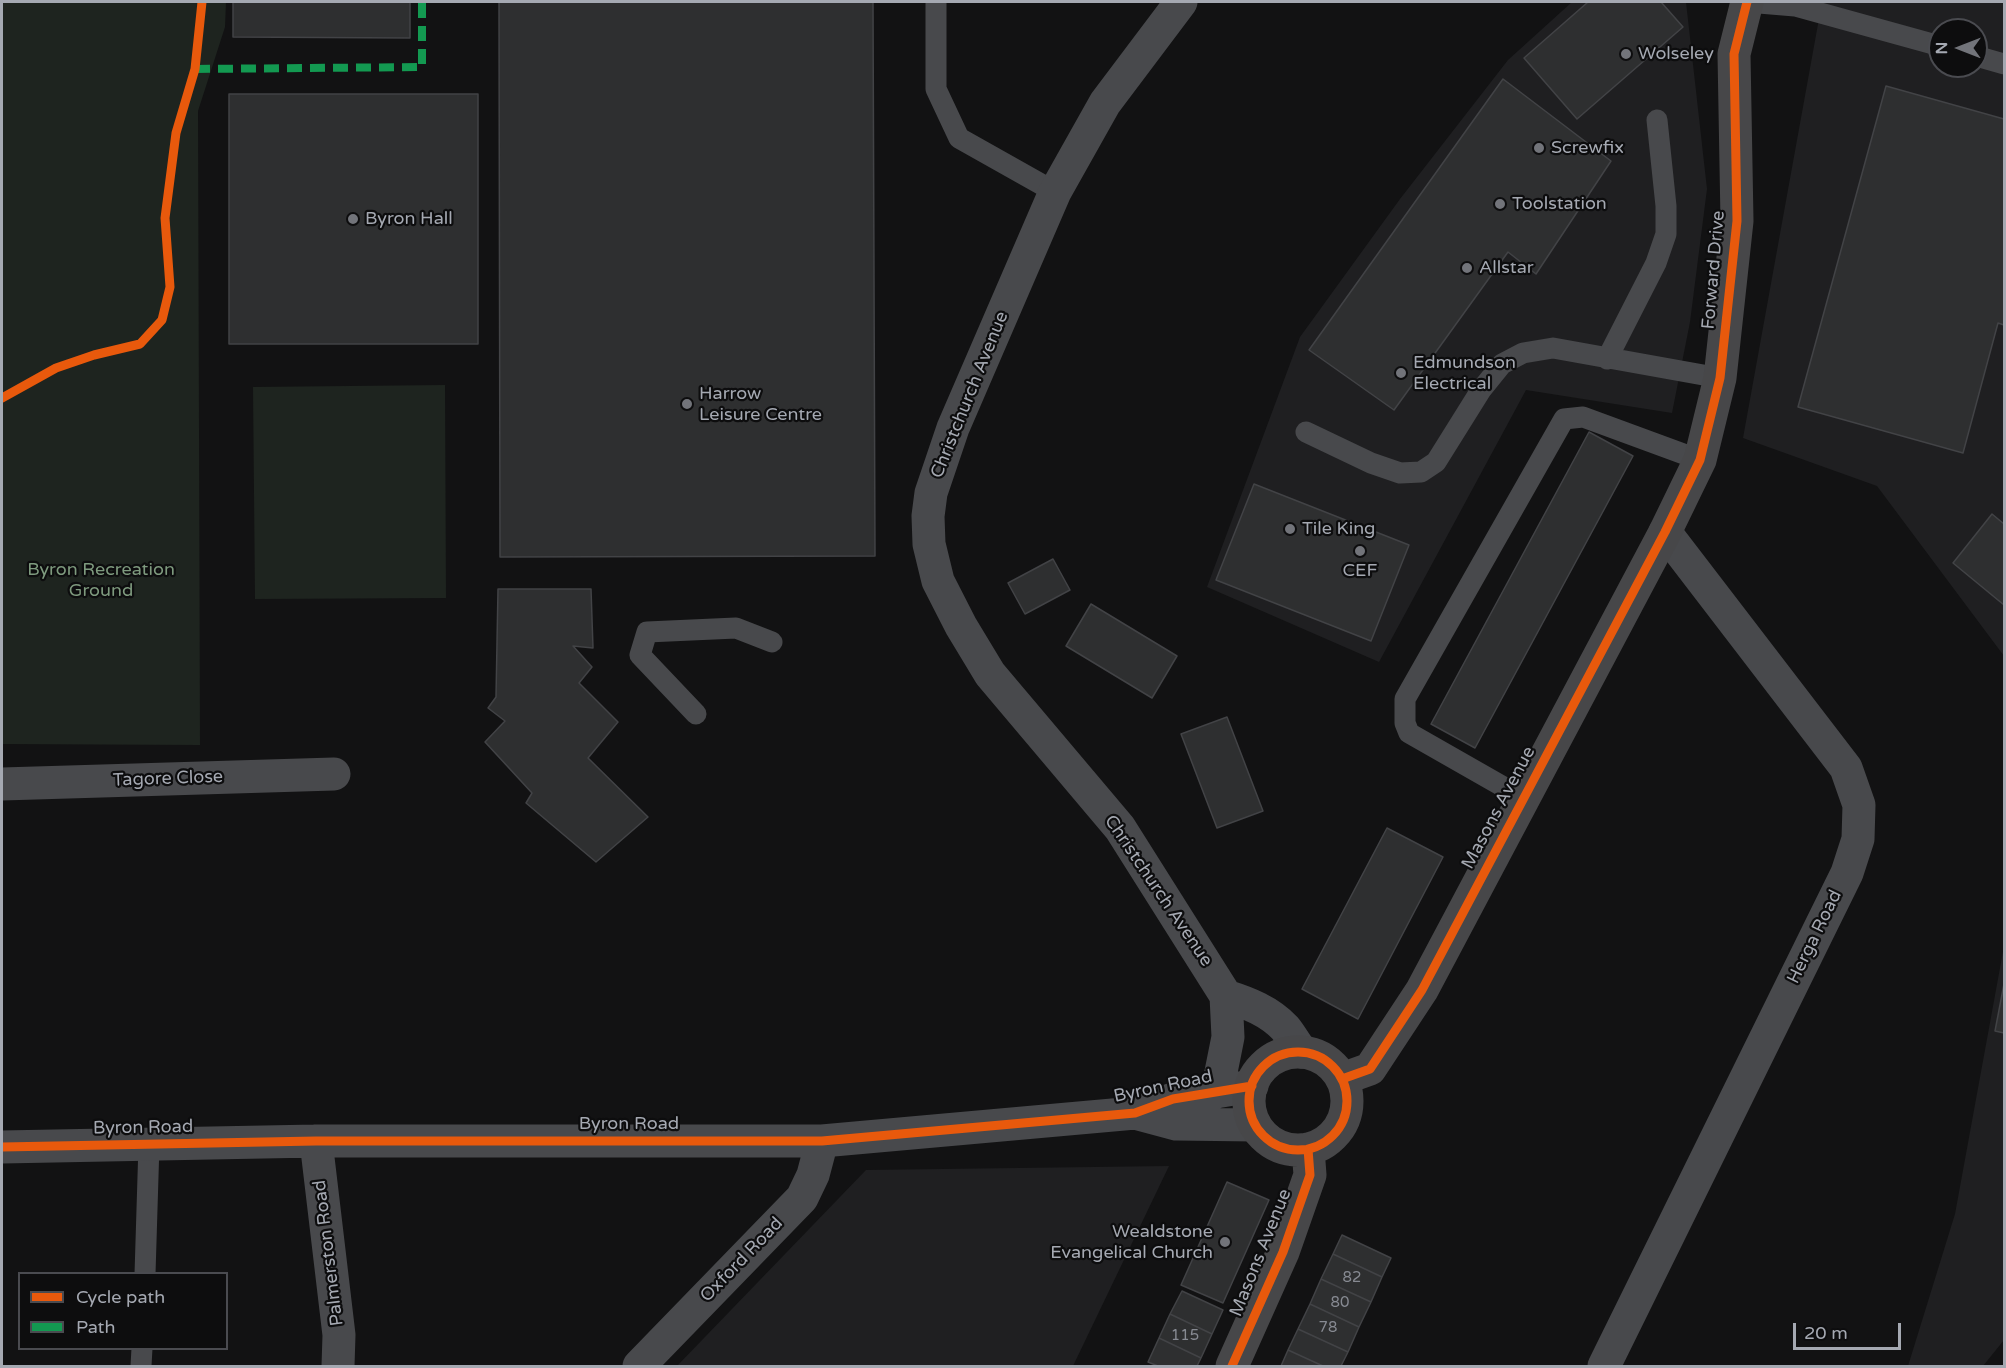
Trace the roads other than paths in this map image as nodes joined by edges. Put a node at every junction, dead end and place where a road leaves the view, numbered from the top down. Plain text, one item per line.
1 (936, 2) edge
2 (1181, 2) edge
3 (1747, 2) edge
4 (1928, 43) edge
5 (1988, 59) edge
6 (2004, 64) edge
7 (1658, 120) dead end
8 (1055, 192) junction
9 (1606, 359) junction
10 (1720, 378) junction
11 (1306, 432) dead end
12 (1700, 460) junction
13 (1665, 532) junction
14 (772, 642) dead end
15 (696, 714) dead end
16 (334, 774) dead end
17 (2, 784) edge
18 (1523, 798) junction
19 (1226, 996) junction
20 (1302, 1052) junction
21 (1342, 1079) junction
22 (1252, 1086) junction
23 (1217, 1092) junction
24 (1135, 1113) junction
25 (1255, 1125) junction
26 (316, 1140) junction
27 (822, 1140) junction
28 (149, 1144) junction
29 (2, 1147) edge
30 (1308, 1149) junction
31 (145, 1272) edge
32 (142, 1350) edge
33 (141, 1366) edge
34 (338, 1366) edge
35 (639, 1366) edge
36 (1232, 1366) edge
37 (1604, 1366) edge

1 - 8 lane
2 - 8 street, Christchurch Avenue
3 - 4 lane, Forward Drive
3 - 10 street, Forward Drive
5 - 6 lane
7 - 9 lane
8 - 19 street, Christchurch Avenue
9 - 10 lane
9 - 11 lane
10 - 12 street, Forward Drive
12 - 13 street, Forward Drive
12 - 18 lane
13 - 18 street, Masons Avenue
13 - 37 street, Herga Road
14 - 15 lane
16 - 17 street, Tagore Close
18 - 21 street, Masons Avenue
19 - 20 street
19 - 23 street, Christchurch Avenue
20 - 21 street
20 - 22 street
21 - 30 street
22 - 23 street, Byron Road
22 - 25 street
23 - 24 street, Byron Road
24 - 25 street, Byron Road
24 - 27 street, Byron Road
25 - 30 street
26 - 27 street, Byron Road
26 - 28 street, Byron Road
26 - 34 street, Palmerston Road
27 - 35 street, Oxford Road
28 - 29 street, Byron Road
28 - 31 lane
30 - 36 street, Masons Avenue
32 - 33 lane

